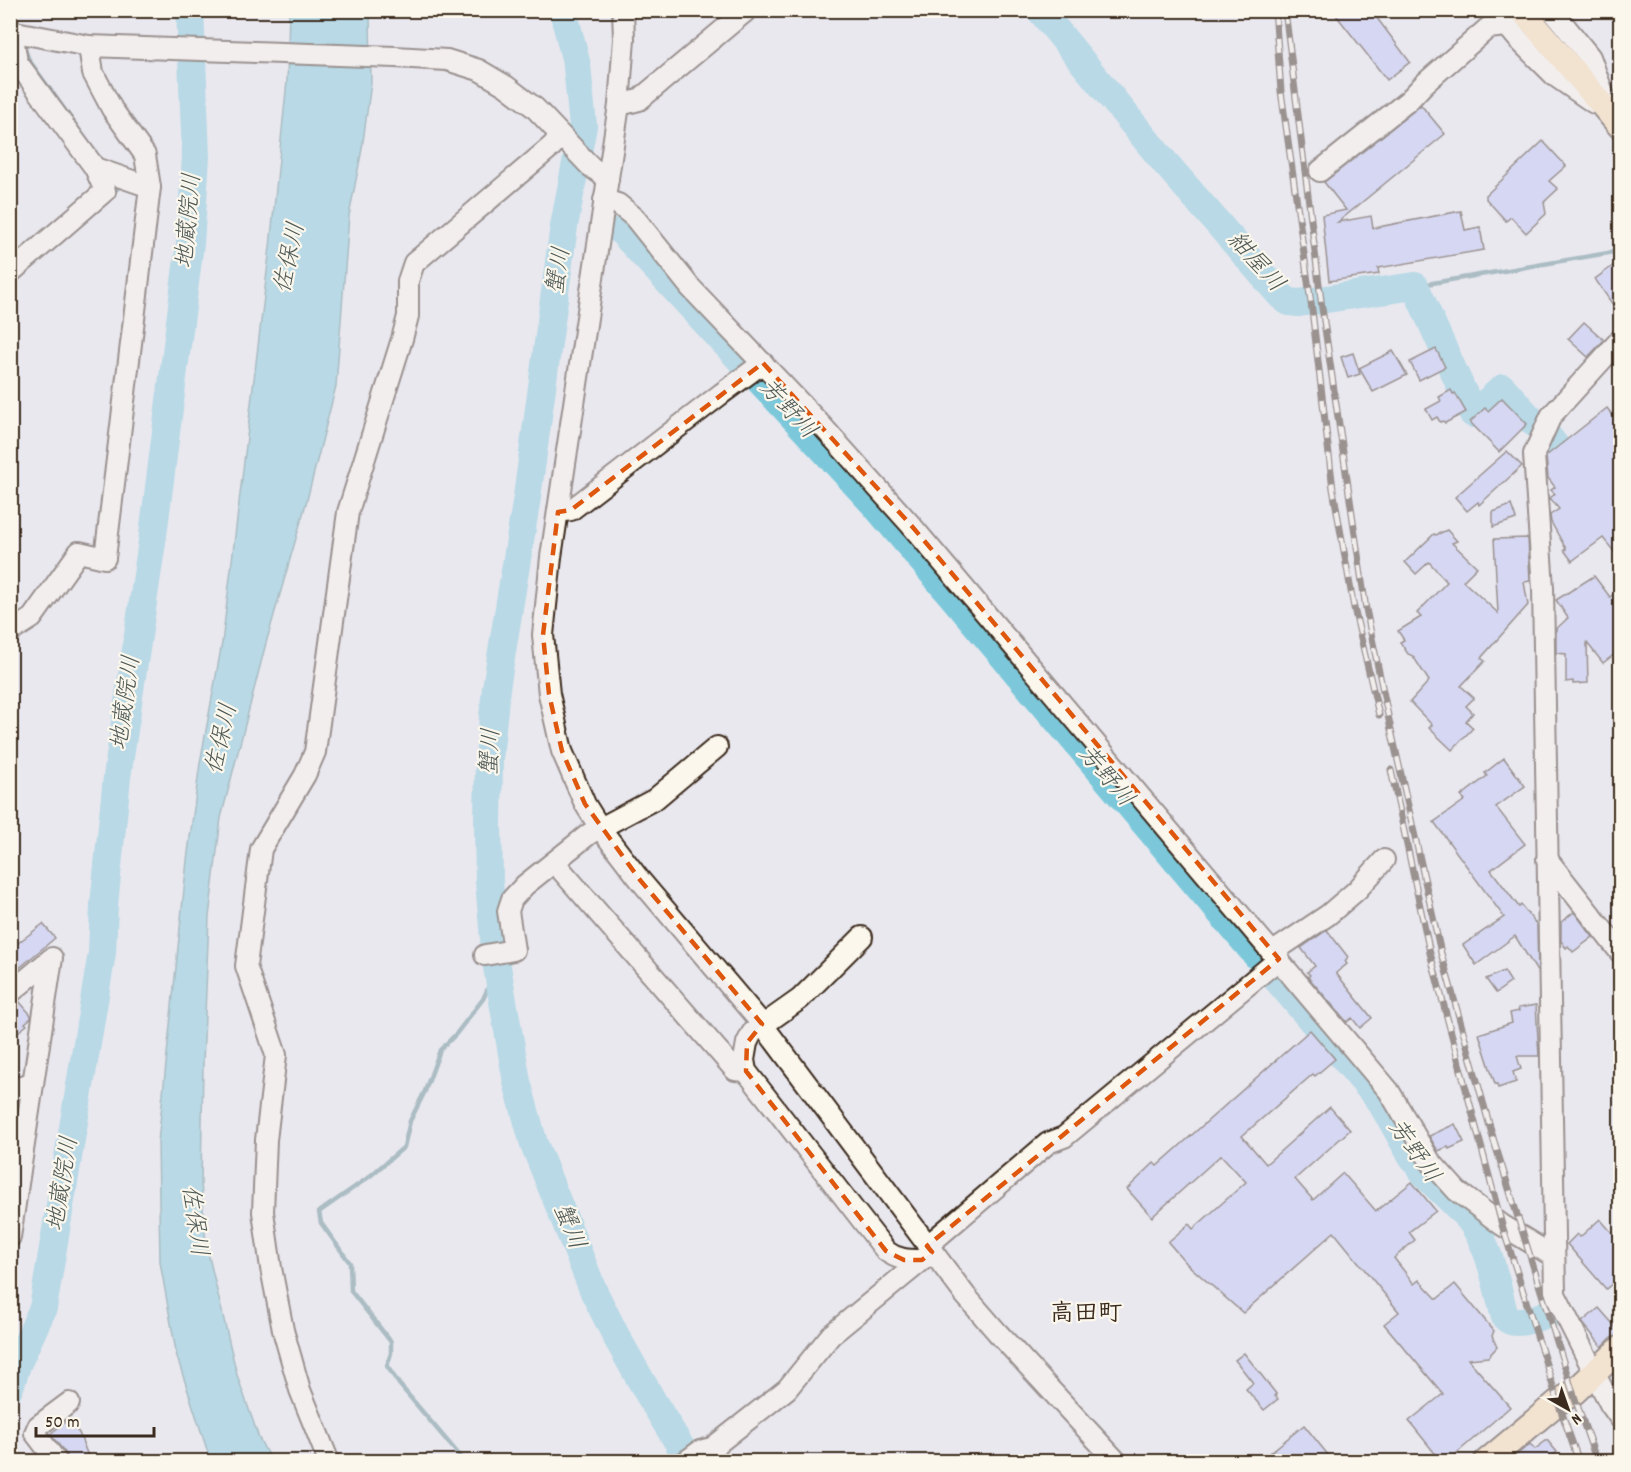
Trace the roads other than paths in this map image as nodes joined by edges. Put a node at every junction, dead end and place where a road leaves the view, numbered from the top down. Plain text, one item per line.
1 (623, 10) edge
2 (747, 10) edge
3 (1494, 10) edge
4 (1552, 10) edge
5 (1508, 24) edge
6 (11, 31) edge
7 (83, 45) junction
8 (619, 105) junction
9 (1616, 121) edge
10 (561, 137) junction
11 (94, 168) junction
12 (1320, 171) dead end
13 (608, 179) junction
14 (150, 187) junction
15 (604, 200) junction
16 (10, 273) edge
17 (1620, 340) edge
18 (763, 363) junction
19 (558, 512) junction
20 (10, 632) edge
21 (717, 747) dead end
22 (600, 828) junction
23 (1547, 859) junction
24 (1384, 860) dead end
25 (555, 863) junction
26 (862, 937) dead end
27 (1620, 952) edge
28 (485, 955) dead end
29 (1276, 955) junction
30 (10, 993) edge
31 (762, 1024) junction
32 (746, 1071) junction
33 (33, 1082) junction
34 (10, 1091) edge
35 (14, 1185) edge
36 (10, 1237) edge
37 (927, 1253) junction
38 (1553, 1256) junction
39 (1620, 1349) edge
40 (1595, 1374) junction
41 (69, 1403) dead end
42 (1620, 1418) edge
43 (693, 1456) edge
44 (57, 1461) edge
45 (329, 1461) edge
46 (1117, 1461) edge
47 (1486, 1461) edge

1 - 8 street
2 - 8 street
3 - 5 street
4 - 9 street
5 - 9 main road
5 - 12 street
6 - 7 street
6 - 11 street
7 - 10 street
7 - 14 street
8 - 13 street
10 - 13 street
10 - 45 street
11 - 14 street
11 - 16 street
13 - 15 street
14 - 20 street
15 - 18 street
15 - 19 street
17 - 23 street
18 - 19 street
18 - 29 street
19 - 22 street
21 - 22 street
22 - 25 street
22 - 31 street
23 - 27 street
23 - 38 street
24 - 29 street
25 - 28 street
25 - 32 street
26 - 31 street
29 - 37 street
29 - 38 street
30 - 33 street
31 - 32 street
31 - 37 street
32 - 37 street
33 - 34 street
33 - 35 street
35 - 36 street
37 - 43 street
37 - 46 street
38 - 40 street
39 - 40 main road
40 - 42 street
40 - 47 main road
41 - 44 street

